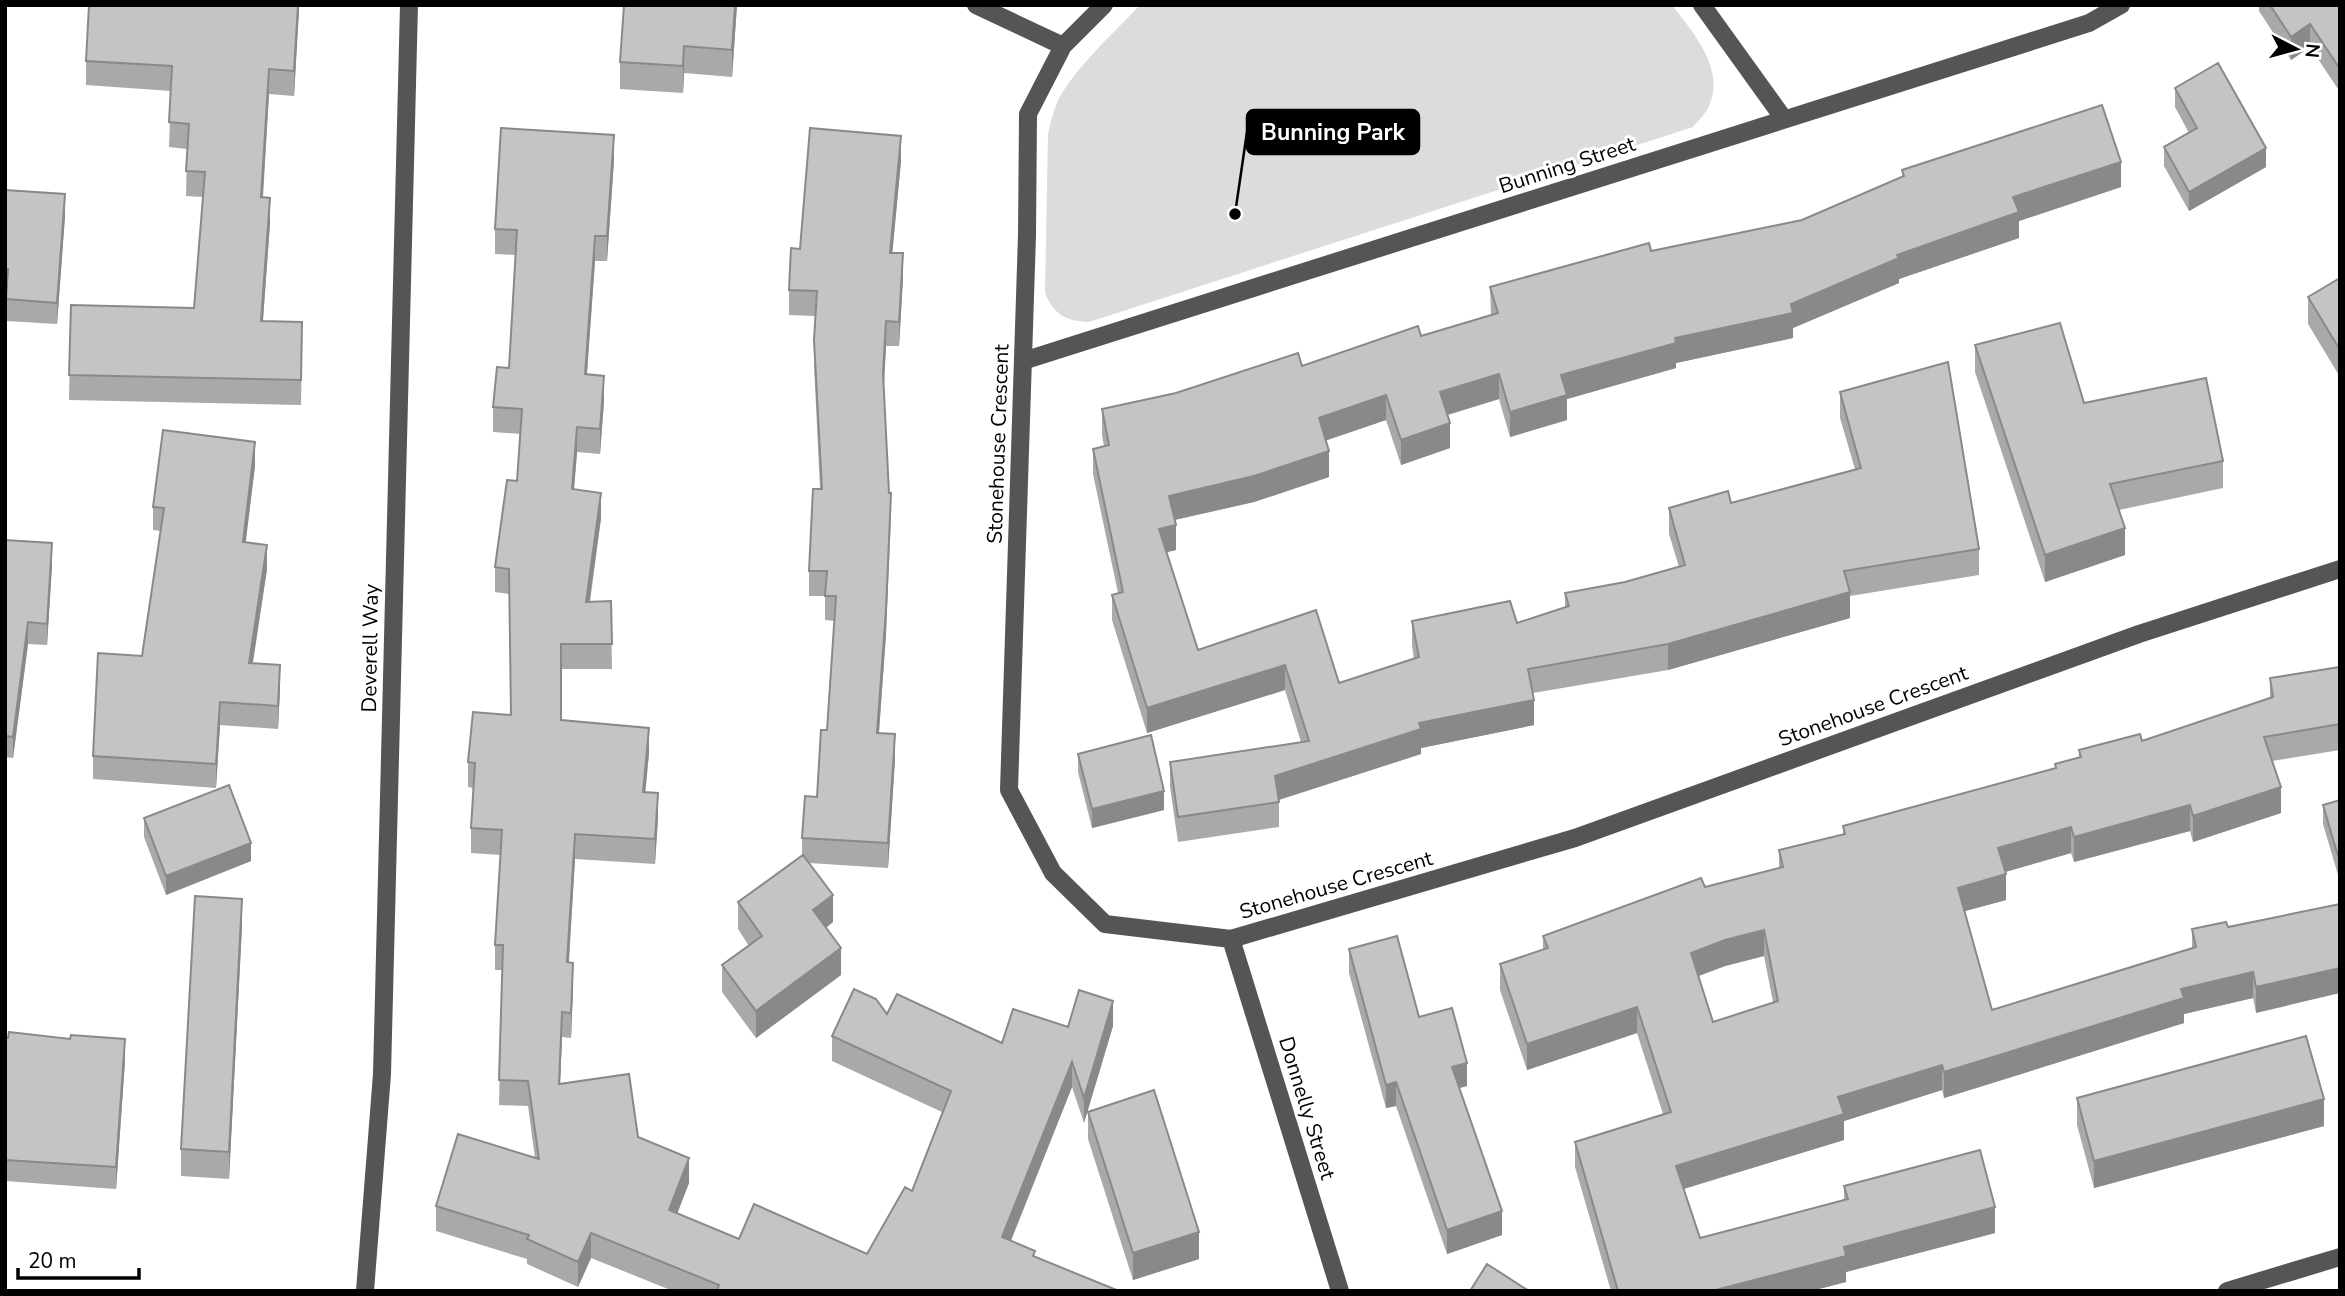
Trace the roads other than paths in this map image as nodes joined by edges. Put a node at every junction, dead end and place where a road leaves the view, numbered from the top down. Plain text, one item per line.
1 (409, 5) edge
2 (976, 5) edge
3 (1104, 5) edge
4 (1702, 5) edge
5 (2121, 5) edge
6 (1063, 46) junction
7 (1784, 119) junction
8 (1023, 361) junction
9 (2340, 569) edge
10 (1231, 939) junction
11 (2340, 1257) edge
12 (365, 1291) edge
13 (1340, 1291) edge
14 (2227, 1291) edge

1 - 12 street, Deverell Way
2 - 6 street
3 - 6 street, Stonehouse Crescent
4 - 7 street
5 - 7 street, Bunning Street
6 - 8 street, Stonehouse Crescent
7 - 8 street, Bunning Street
8 - 10 street, Stonehouse Crescent
9 - 10 street, Stonehouse Crescent
10 - 13 street, Donnelly Street
11 - 14 street

